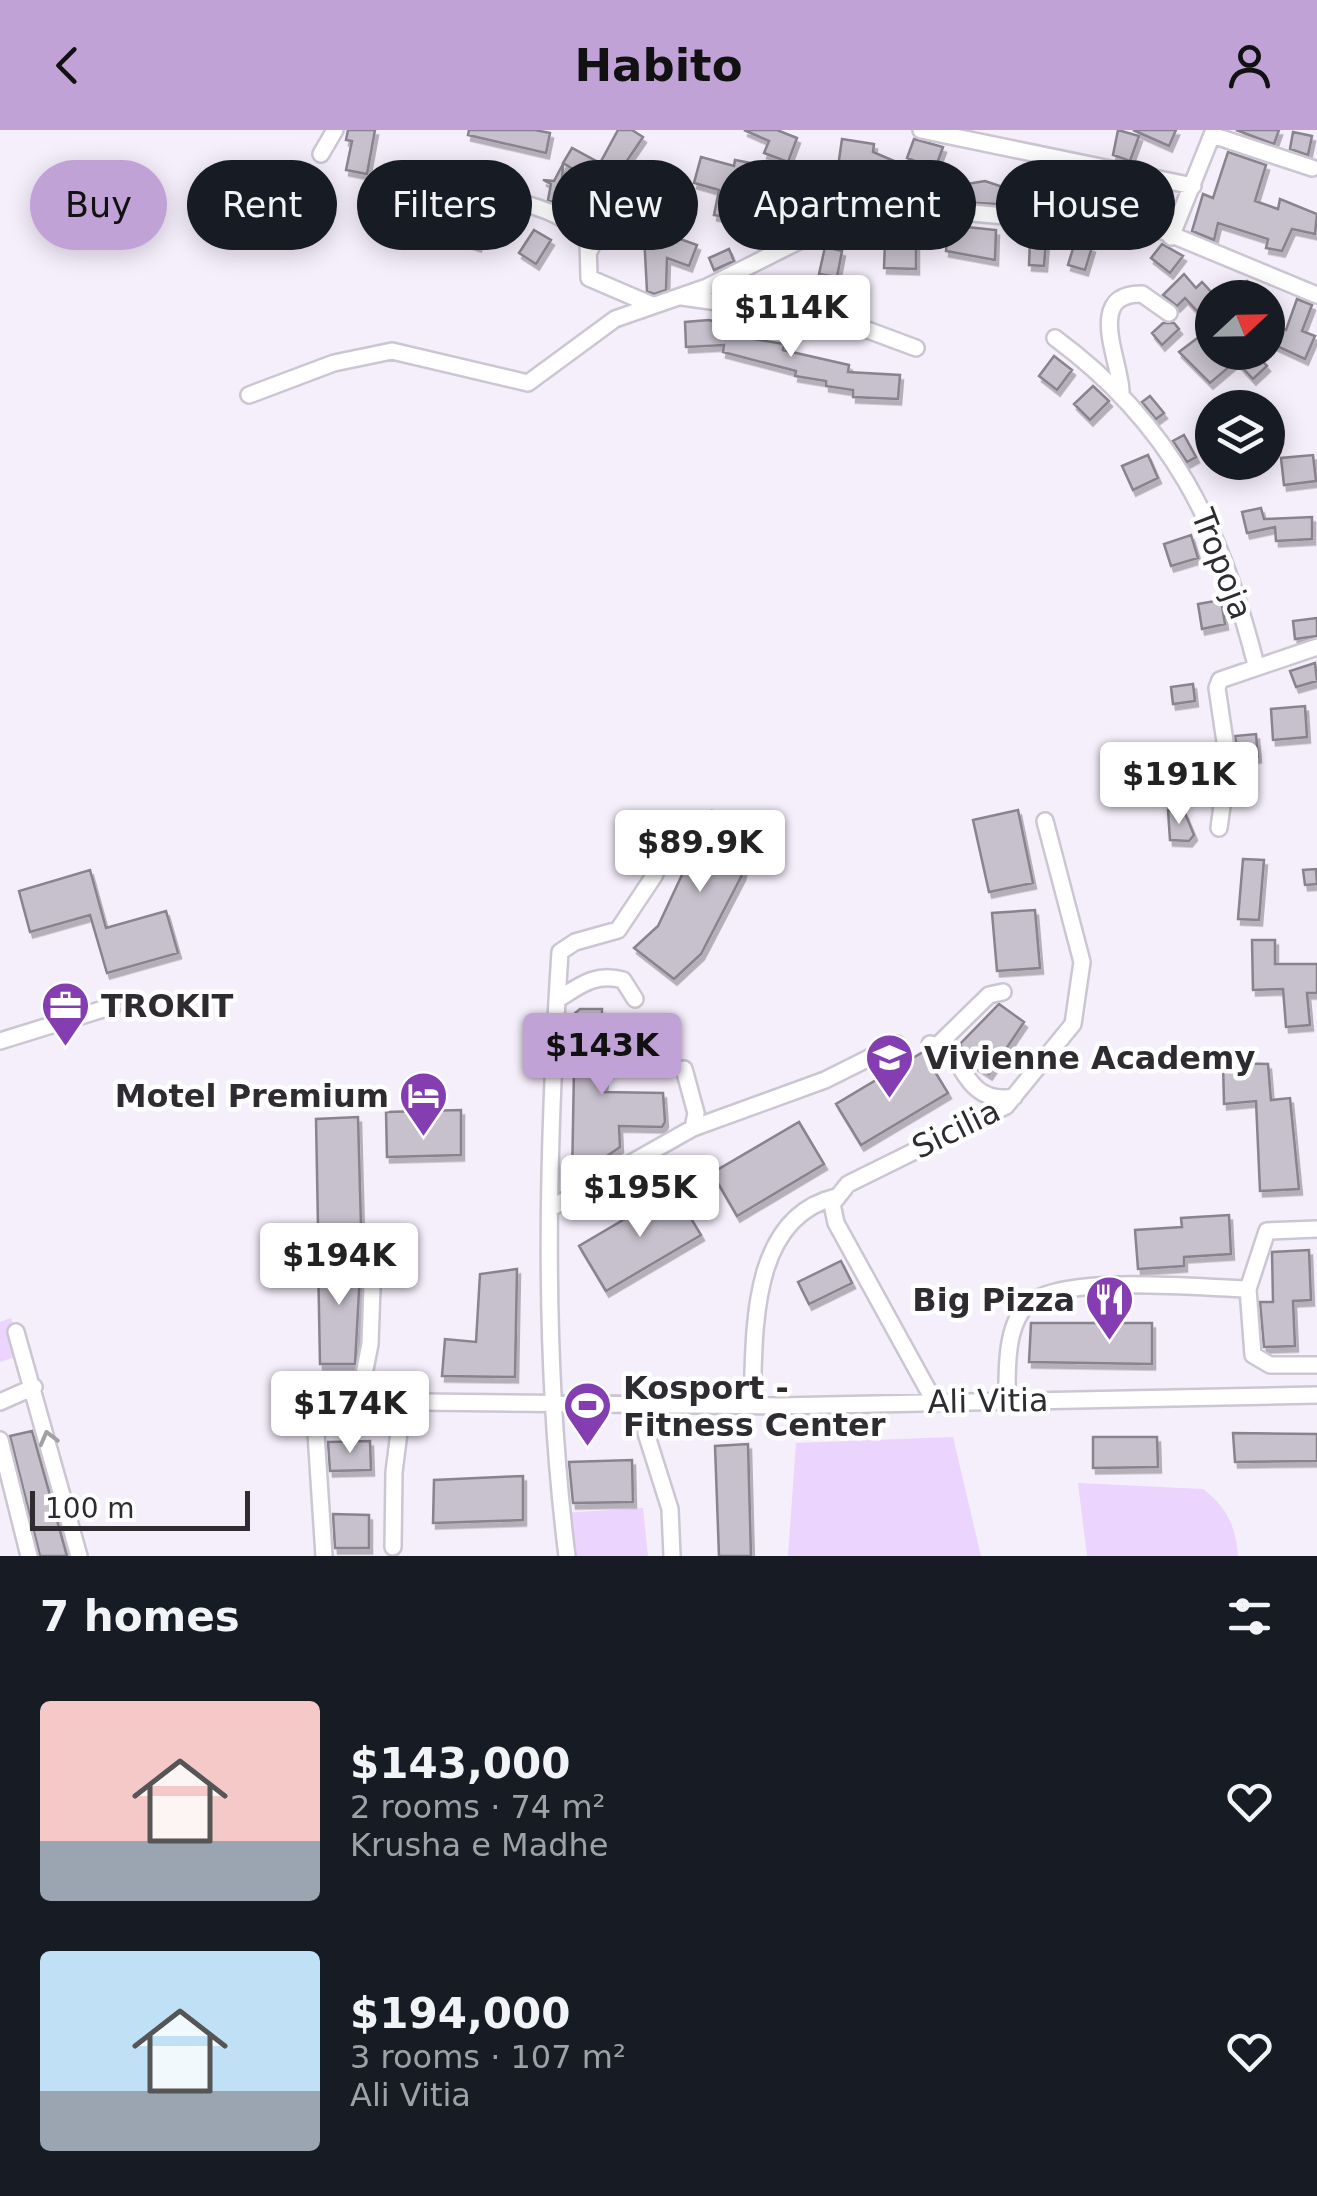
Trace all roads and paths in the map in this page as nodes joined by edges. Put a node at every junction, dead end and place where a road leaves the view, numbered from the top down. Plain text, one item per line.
1 (335, 130) edge
2 (921, 130) edge
3 (1213, 132) edge
4 (320, 154) dead end
5 (1312, 168) dead end
6 (1194, 186) junction
7 (996, 214) edge
8 (1175, 228) edge
9 (1175, 239) edge
10 (590, 250) edge
11 (682, 296) junction
12 (1317, 296) edge
13 (652, 305) junction
14 (1169, 312) dead end
15 (1055, 338) dead end
16 (916, 348) dead end
17 (1121, 392) junction
18 (249, 395) dead end
19 (1317, 648) edge
20 (1256, 665) junction
21 (1045, 821) dead end
22 (676, 826) dead end
23 (1219, 828) dead end
24 (1003, 992) dead end
25 (636, 999) dead end
26 (556, 1000) junction
27 (112, 1006) dead end
28 (0, 1041) edge
29 (897, 1044) dead end
30 (684, 1069) dead end
31 (1018, 1096) junction
32 (692, 1128) junction
33 (836, 1196) junction
34 (551, 1208) junction
35 (1317, 1229) edge
36 (374, 1233) dead end
37 (1248, 1289) junction
38 (16, 1332) dead end
39 (1317, 1366) edge
40 (34, 1387) junction
41 (1317, 1396) edge
42 (359, 1400) junction
43 (403, 1401) junction
44 (934, 1401) junction
45 (1007, 1401) junction
46 (0, 1402) edge
47 (555, 1404) junction
48 (644, 1405) junction
49 (752, 1406) junction
50 (0, 1440) edge
51 (393, 1547) dead end
52 (29, 1556) edge
53 (79, 1556) edge
54 (324, 1556) edge
55 (567, 1556) edge
56 (672, 1556) edge

1 - 4 street
2 - 6 street
3 - 5 street
3 - 6 street
6 - 8 street
7 - 11 street
9 - 12 street
10 - 13 street
11 - 13 street
11 - 16 street
13 - 18 street
14 - 17 street
15 - 17 street, Tropoja
17 - 20 street, Tropoja
19 - 20 street
20 - 23 street
21 - 31 street, Sicilia
22 - 26 street
24 - 31 street
25 - 26 street
26 - 34 street
27 - 28 street
29 - 32 street
30 - 32 street
31 - 33 street, Sicilia
32 - 34 street
33 - 44 street
33 - 49 street, Sicilia
34 - 47 street
35 - 37 street
36 - 42 street
37 - 39 street
37 - 45 street
38 - 40 street
40 - 46 street
53 -> 40 street
41 - 45 street, Ali Vitia
42 - 43 street, Ali Vitia
42 - 54 street, Ali Vitia
43 - 47 street, Ali Vitia
43 - 51 street
44 - 45 street, Ali Vitia
44 - 49 street, Ali Vitia
47 - 48 street, Ali Vitia
47 - 55 street
48 - 49 street, Ali Vitia
48 - 56 street
50 - 52 street

